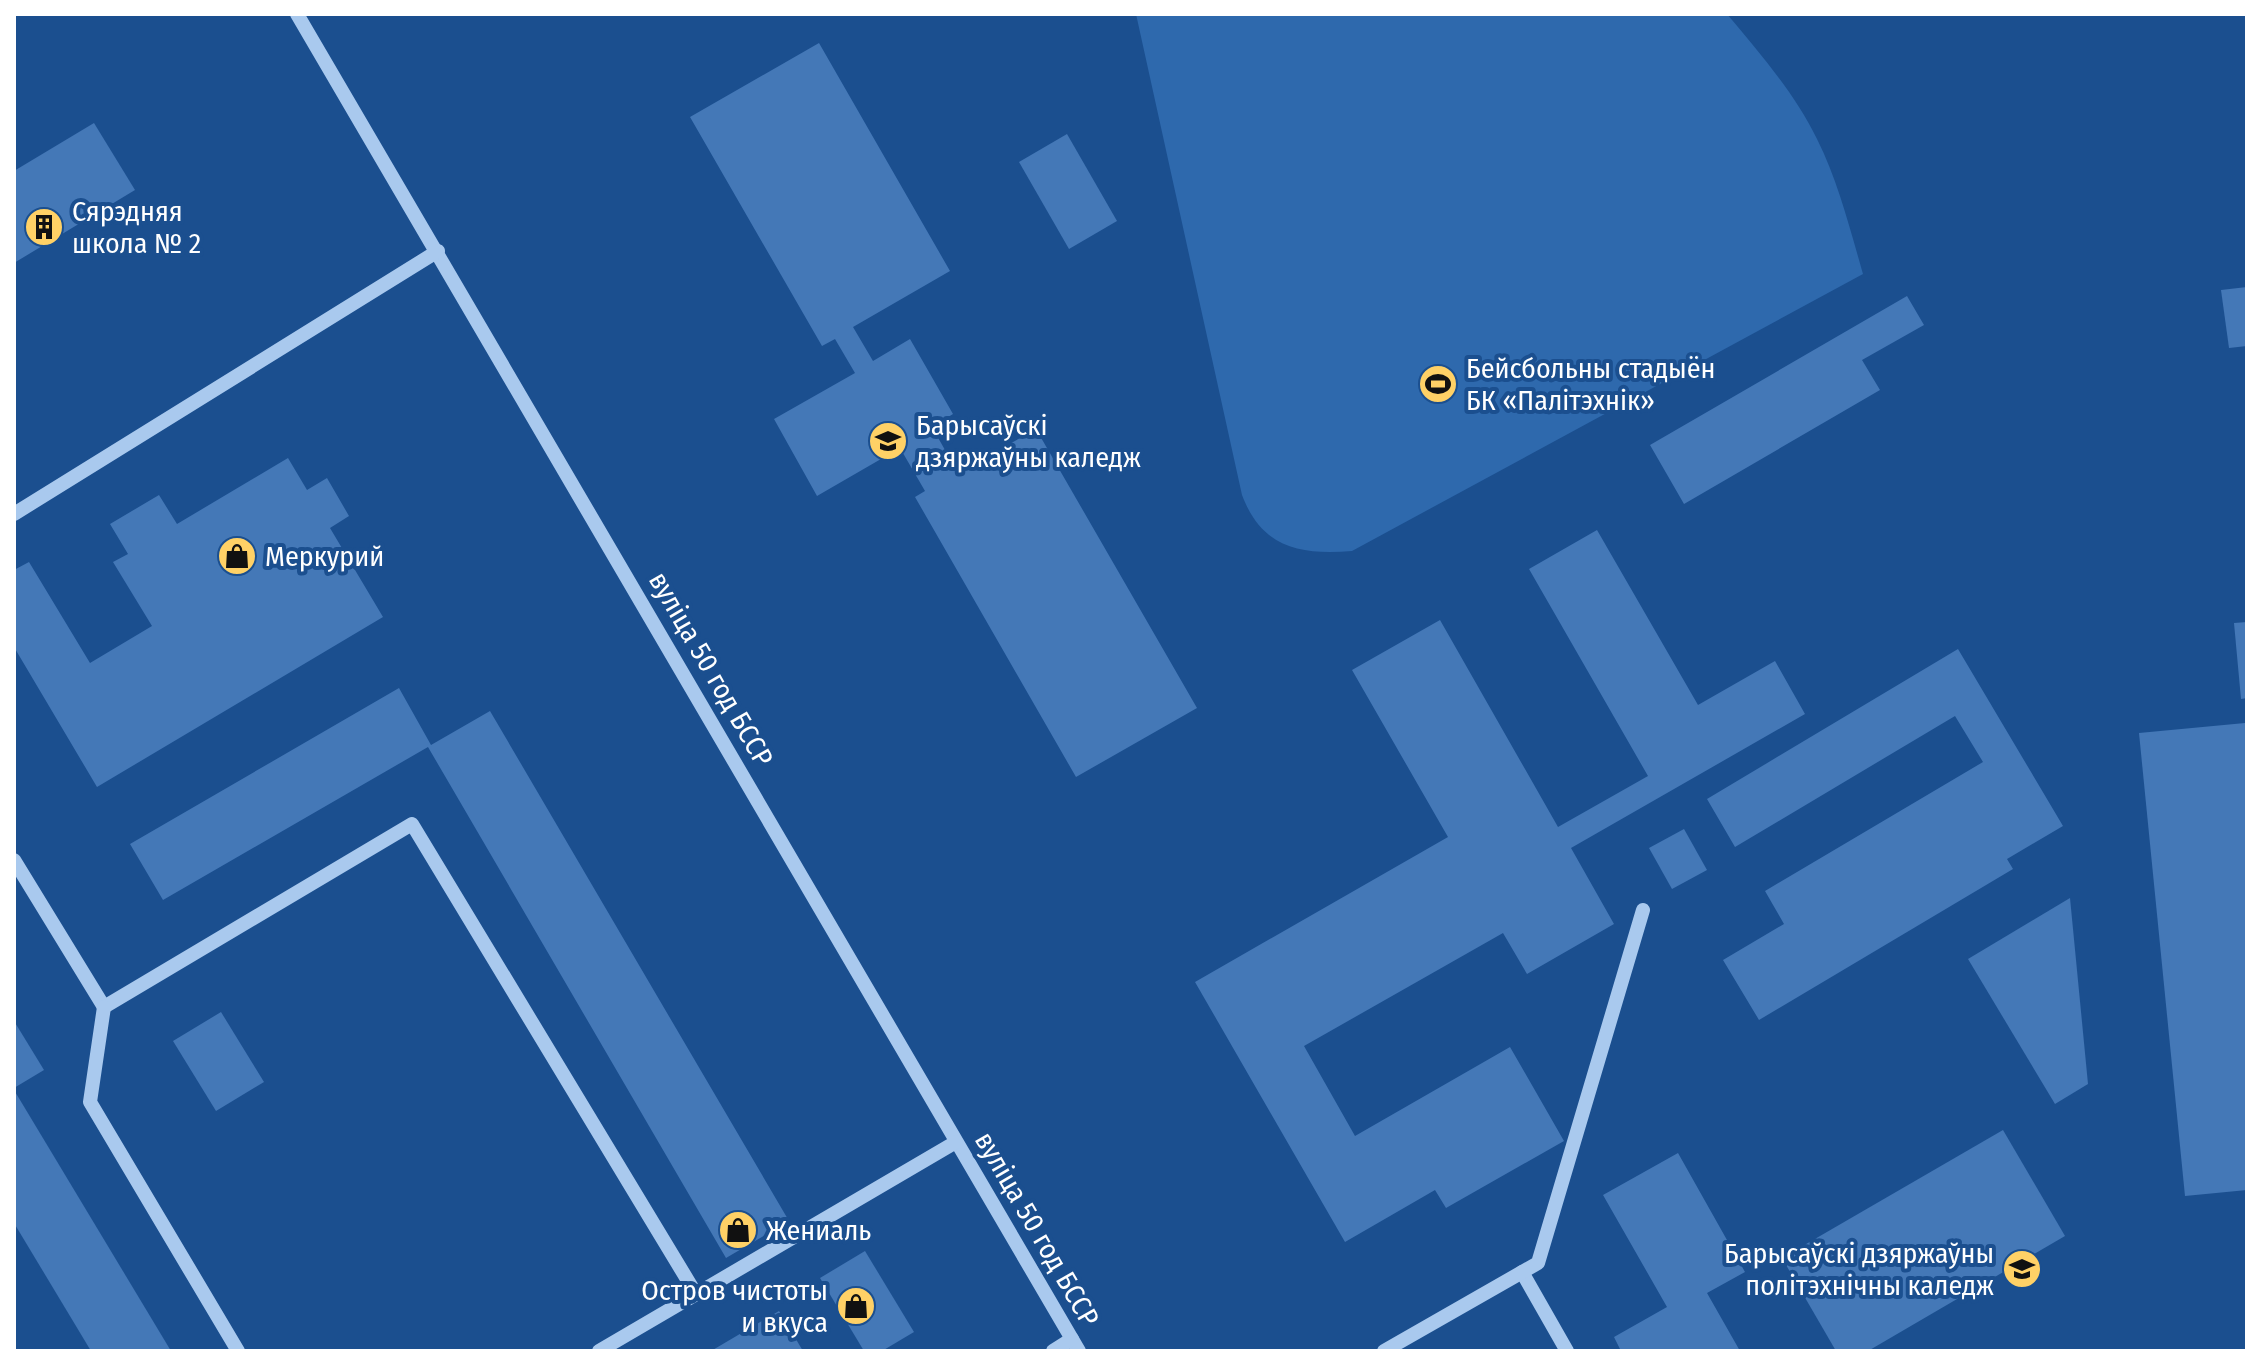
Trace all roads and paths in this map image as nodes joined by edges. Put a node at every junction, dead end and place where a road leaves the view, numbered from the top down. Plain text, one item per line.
1 (297, 14) edge
2 (438, 251) junction
3 (14, 514) edge
4 (14, 860) edge
5 (1643, 910) dead end
6 (104, 1007) junction
7 (956, 1142) junction
8 (1522, 1272) junction
9 (696, 1294) junction
10 (1075, 1345) edge
11 (238, 1351) edge
12 (599, 1351) edge
13 (1053, 1351) edge
14 (1384, 1351) edge
15 (1567, 1351) edge

1 - 2 street, вуліца 50 год БССР
2 - 3 street
2 - 7 street, вуліца 50 год БССР
4 - 6 street
5 - 8 street
6 - 9 street
6 - 11 street
7 - 9 street
7 - 10 street, вуліца 50 год БССР
8 - 14 street
8 - 15 street
9 - 12 street
10 - 13 street

